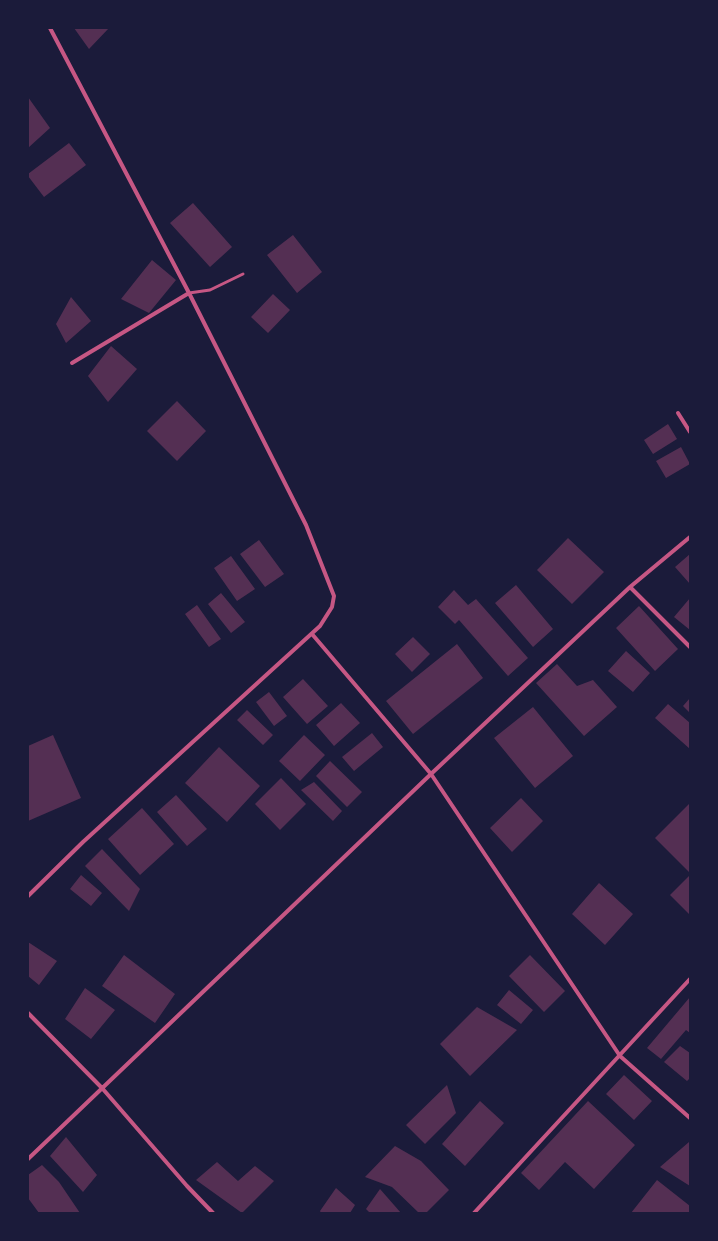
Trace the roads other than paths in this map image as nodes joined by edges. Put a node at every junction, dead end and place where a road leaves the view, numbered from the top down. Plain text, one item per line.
1 (50, 28) edge
2 (244, 274) dead end
3 (189, 293) junction
4 (72, 362) dead end
5 (678, 413) dead end
6 (690, 432) edge
7 (690, 537) edge
8 (630, 587) junction
9 (312, 634) junction
10 (690, 648) edge
11 (431, 774) junction
12 (28, 896) edge
13 (690, 979) edge
14 (28, 1013) edge
15 (620, 1056) junction
16 (102, 1088) junction
17 (690, 1118) edge
18 (28, 1159) edge
19 (213, 1213) edge
20 (474, 1213) edge

1 - 3 street
2 - 3 lane
3 - 4 street
3 - 9 street
5 - 6 street
7 - 8 street
8 - 10 street
8 - 11 street
9 - 11 street
9 - 12 street
11 - 15 street
11 - 16 street
13 - 15 street
14 - 16 street
15 - 17 street
15 - 20 street
16 - 18 street
16 - 19 street

